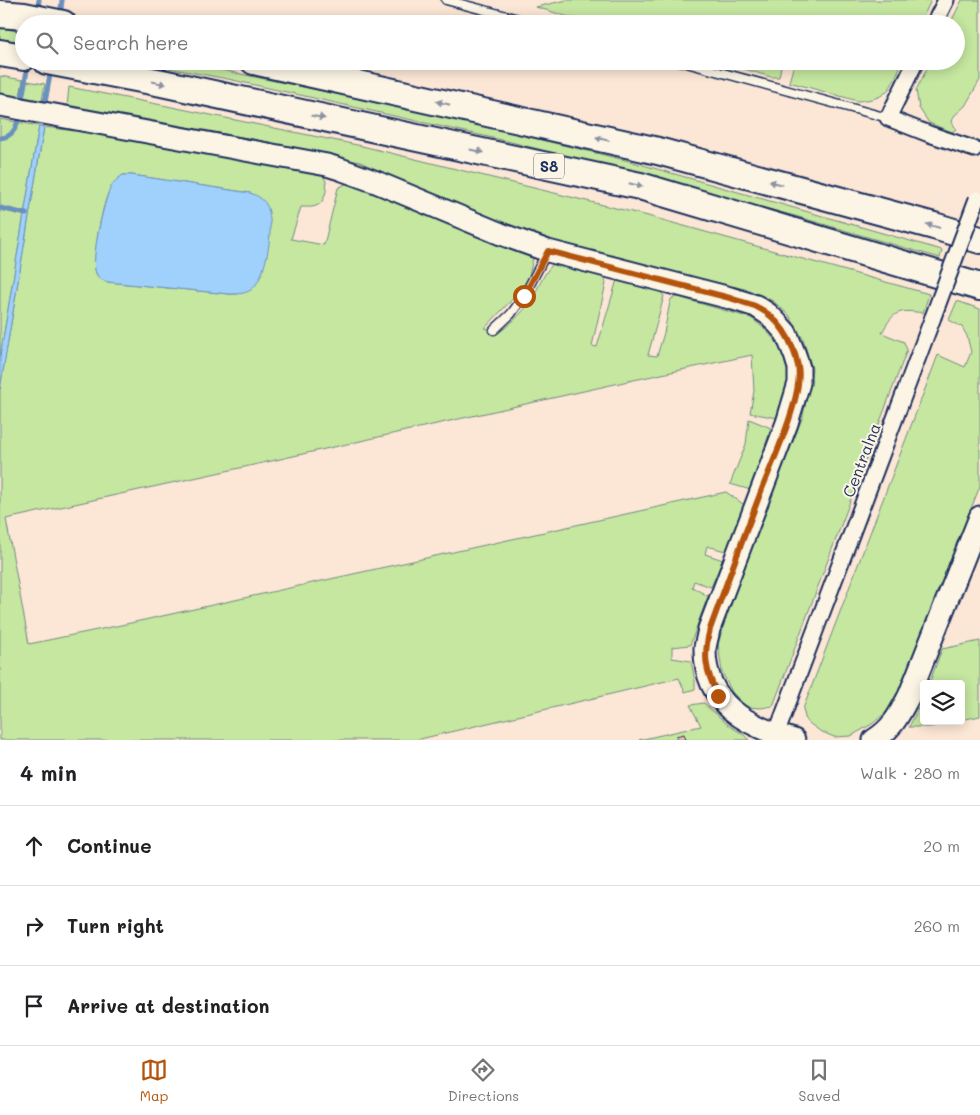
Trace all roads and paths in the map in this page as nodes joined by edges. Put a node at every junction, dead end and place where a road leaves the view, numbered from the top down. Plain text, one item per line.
1 (446, 0) edge
2 (946, 0) edge
3 (503, 15) edge
4 (938, 15) edge
5 (91, 70) edge
6 (294, 70) edge
7 (712, 70) edge
8 (912, 70) edge
9 (8, 107) edge
10 (888, 118) junction
11 (974, 149) dead end
12 (979, 196) edge
13 (980, 240) edge
14 (548, 251) junction
15 (980, 287) edge
16 (494, 330) dead end
17 (980, 517) edge
18 (781, 738) edge
19 (874, 740) edge

1 - 3 lane
2 - 4 street
5 -> 15 highway, S8
13 -> 6 highway, S8
7 - 10 lane
8 - 10 street
9 - 14 street
10 - 11 street
12 - 18 street, Centralna, bridge
14 - 16 lane
14 - 18 street
17 - 19 street

